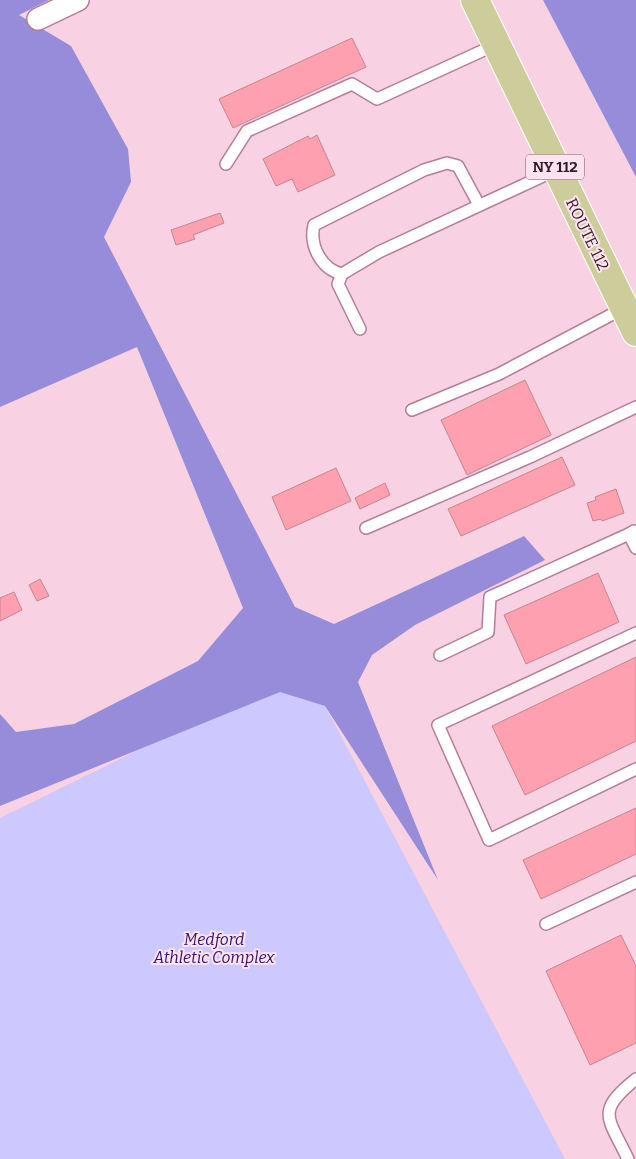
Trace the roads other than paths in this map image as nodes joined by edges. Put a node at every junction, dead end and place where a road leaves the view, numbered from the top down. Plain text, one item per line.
1 (78, 0) edge
2 (475, 0) edge
3 (38, 19) dead end
4 (495, 45) junction
5 (226, 164) dead end
6 (556, 170) junction
7 (479, 205) junction
8 (342, 274) junction
9 (624, 308) junction
10 (360, 328) dead end
11 (636, 332) edge
12 (636, 407) edge
13 (412, 410) dead end
14 (366, 528) dead end
15 (633, 532) edge
16 (636, 548) edge
17 (636, 633) edge
18 (440, 655) dead end
19 (636, 769) edge
20 (636, 882) edge
21 (546, 924) dead end
22 (636, 1079) edge
23 (628, 1159) edge

1 - 3 street
2 - 4 main road, ROUTE 112 / NY 112
4 - 5 lane
4 - 6 main road, ROUTE 112 / NY 112
6 - 7 lane
6 - 9 main road, ROUTE 112 / NY 112
7 - 8 lane
7 - 8 lane
8 - 10 lane
9 - 11 main road, ROUTE 112 / NY 112
9 - 13 lane
12 - 14 lane
15 - 16 lane
15 - 18 lane
17 - 19 lane
20 - 21 lane
22 - 23 lane

